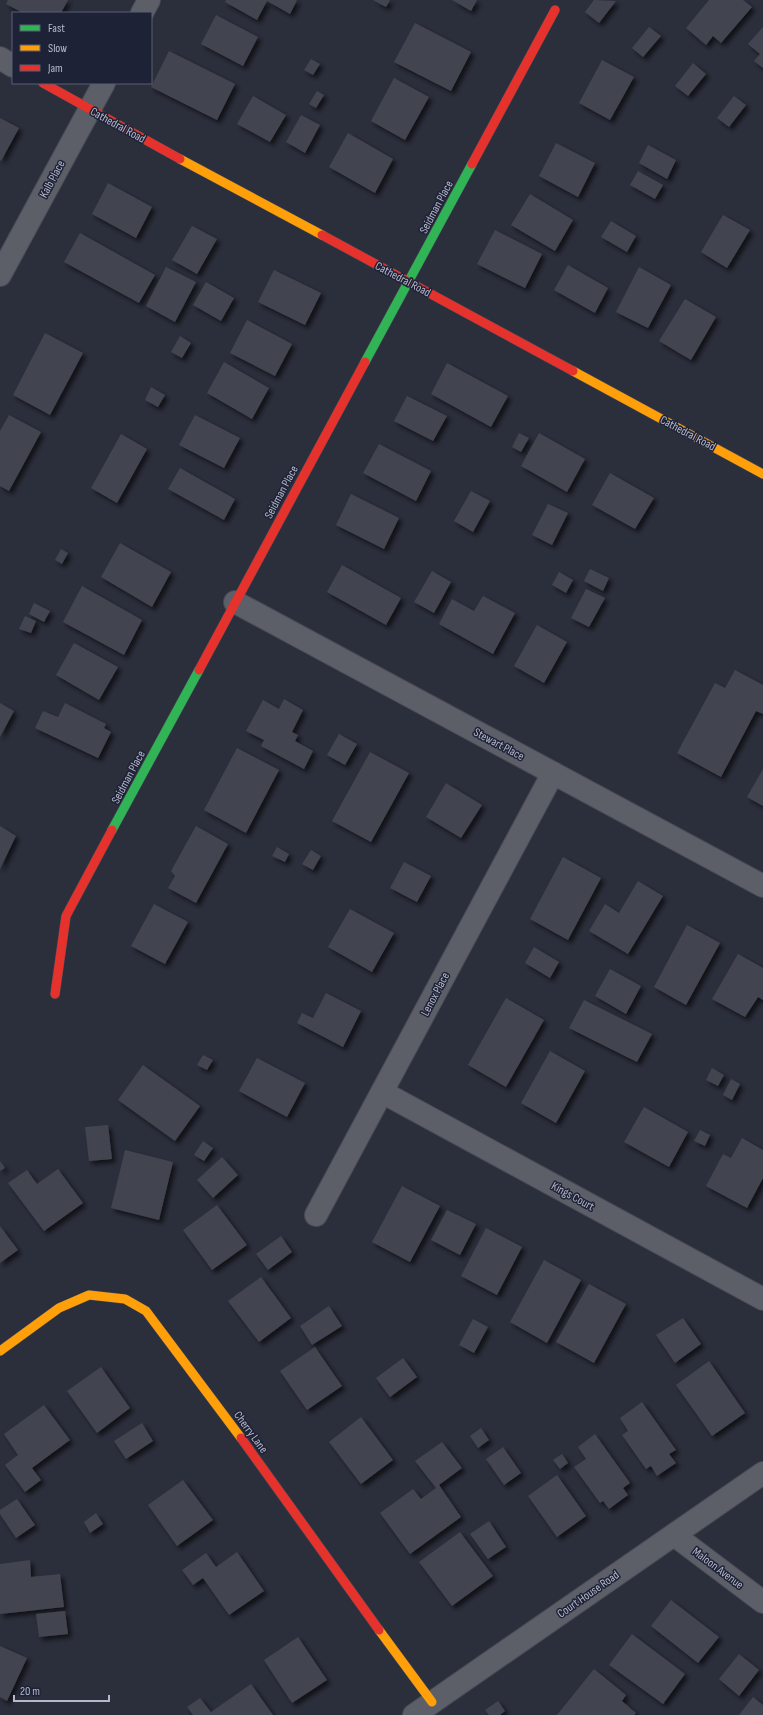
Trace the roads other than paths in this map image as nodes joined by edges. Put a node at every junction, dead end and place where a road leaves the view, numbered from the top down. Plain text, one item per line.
1 (149, 0) edge
2 (555, 10) dead end
3 (143, 12) edge
4 (0, 58) edge
5 (12, 65) edge
6 (45, 84) edge
7 (103, 84) edge
8 (90, 110) junction
9 (0, 275) edge
10 (409, 282) junction
11 (763, 474) edge
12 (235, 602) junction
13 (553, 773) junction
14 (763, 886) edge
15 (55, 994) dead end
16 (382, 1092) junction
17 (316, 1215) dead end
18 (763, 1299) edge
19 (0, 1350) edge
20 (763, 1473) edge
21 (674, 1534) junction
22 (763, 1602) edge
23 (432, 1702) junction
24 (414, 1715) edge

1 - 3 street
2 - 10 street, Seidman Place
4 - 5 street
6 - 8 street, Cathedral Road
7 - 8 street, Kalb Place
8 - 9 street, Kalb Place
8 - 10 street, Cathedral Road
10 - 11 street, Cathedral Road
10 - 12 street, Seidman Place
12 - 13 street, Stewart Place
12 - 15 street, Seidman Place
13 - 14 street, Stewart Place
13 - 16 street, Lenox Place
16 - 17 street, Lenox Place
16 - 18 street, Kings Court
19 - 23 street, Cherry Lane
20 - 21 street, Court House Road
21 - 22 street, Maloon Avenue
21 - 23 street, Court House Road
23 - 24 street, Court House Road

